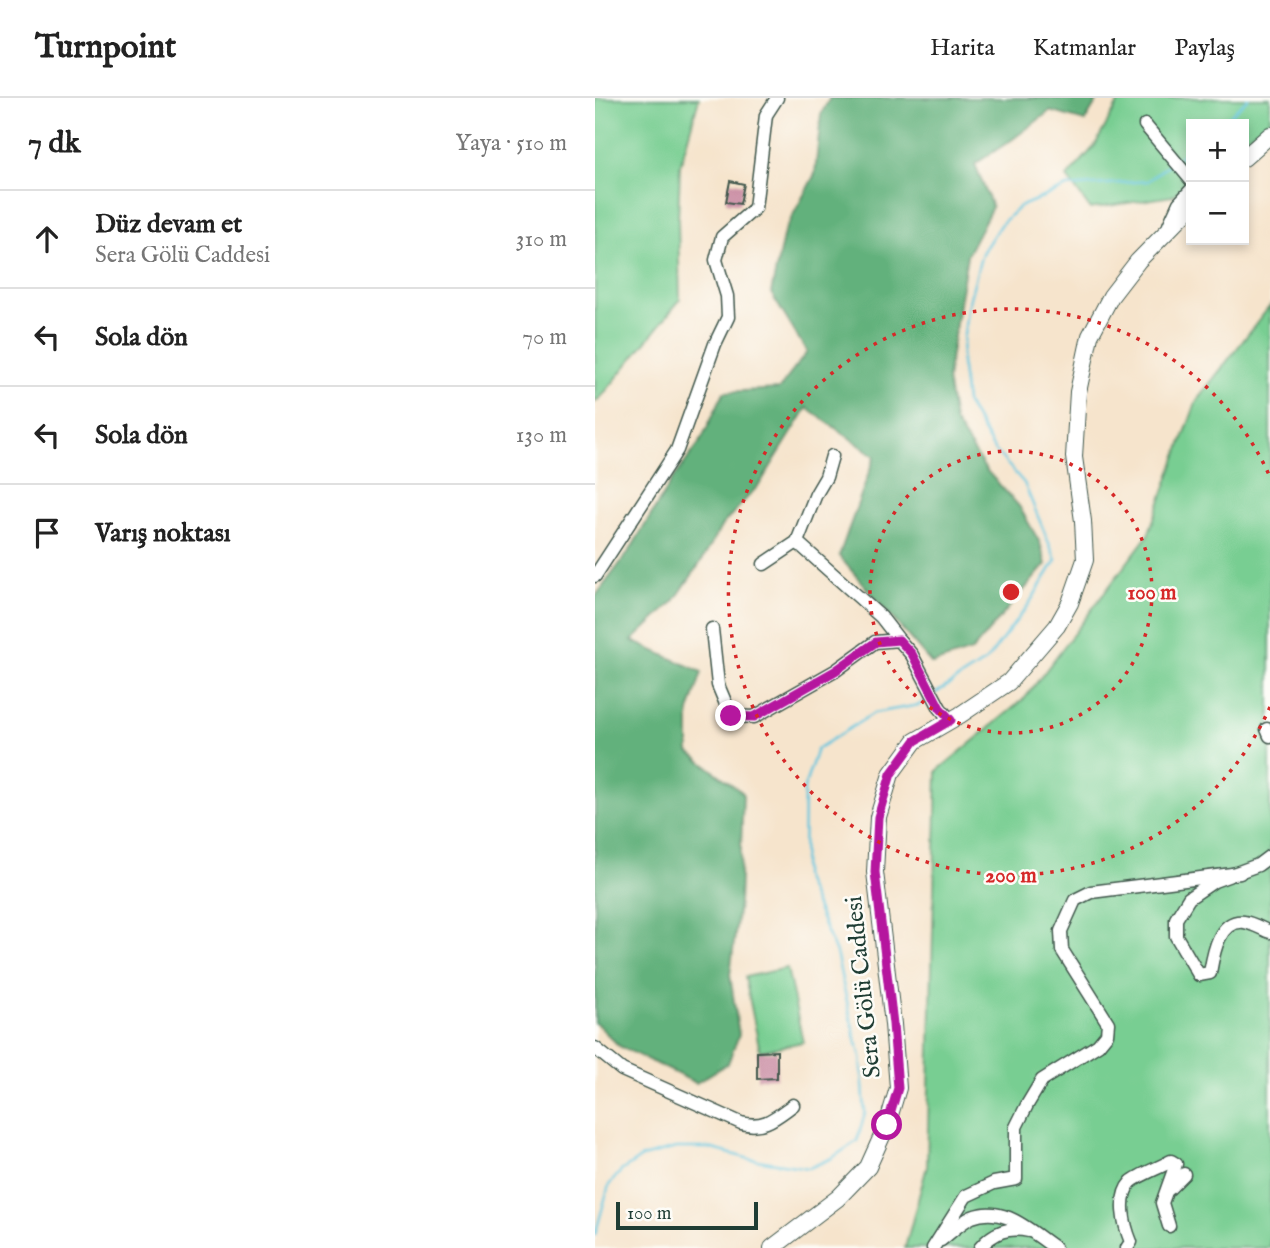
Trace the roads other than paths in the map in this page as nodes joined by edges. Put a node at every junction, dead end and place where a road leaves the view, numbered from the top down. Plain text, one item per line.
1 (777, 98) edge
2 (1145, 125) dead end
3 (1186, 173) edge
4 (1186, 195) edge
5 (1186, 211) edge
6 (1164, 234) junction
7 (832, 456) dead end
8 (797, 542) junction
9 (764, 564) dead end
10 (595, 576) edge
11 (712, 629) dead end
12 (899, 640) junction
13 (946, 714) junction
14 (1270, 856) edge
15 (1240, 873) junction
16 (1270, 932) edge
17 (595, 1048) edge
18 (793, 1105) dead end
19 (1185, 1174) dead end
20 (1166, 1192) junction
21 (1169, 1226) dead end
22 (1030, 1231) junction
23 (934, 1246) edge
24 (772, 1248) edge
25 (980, 1248) edge
26 (1055, 1248) edge
27 (1127, 1248) edge

1 - 10 street
2 - 3 street
4 - 6 street
5 - 6 main road, Sera Gölü Caddesi
6 - 13 main road, Sera Gölü Caddesi
7 - 8 street
8 - 9 street
8 - 12 street
11 - 12 street
12 - 13 street
13 - 24 main road, Sera Gölü Caddesi
14 - 15 street
15 - 16 street
15 - 23 street
17 - 18 street
19 - 20 street
20 - 21 street
20 - 27 street
22 - 23 street
22 - 25 street
22 - 26 street

